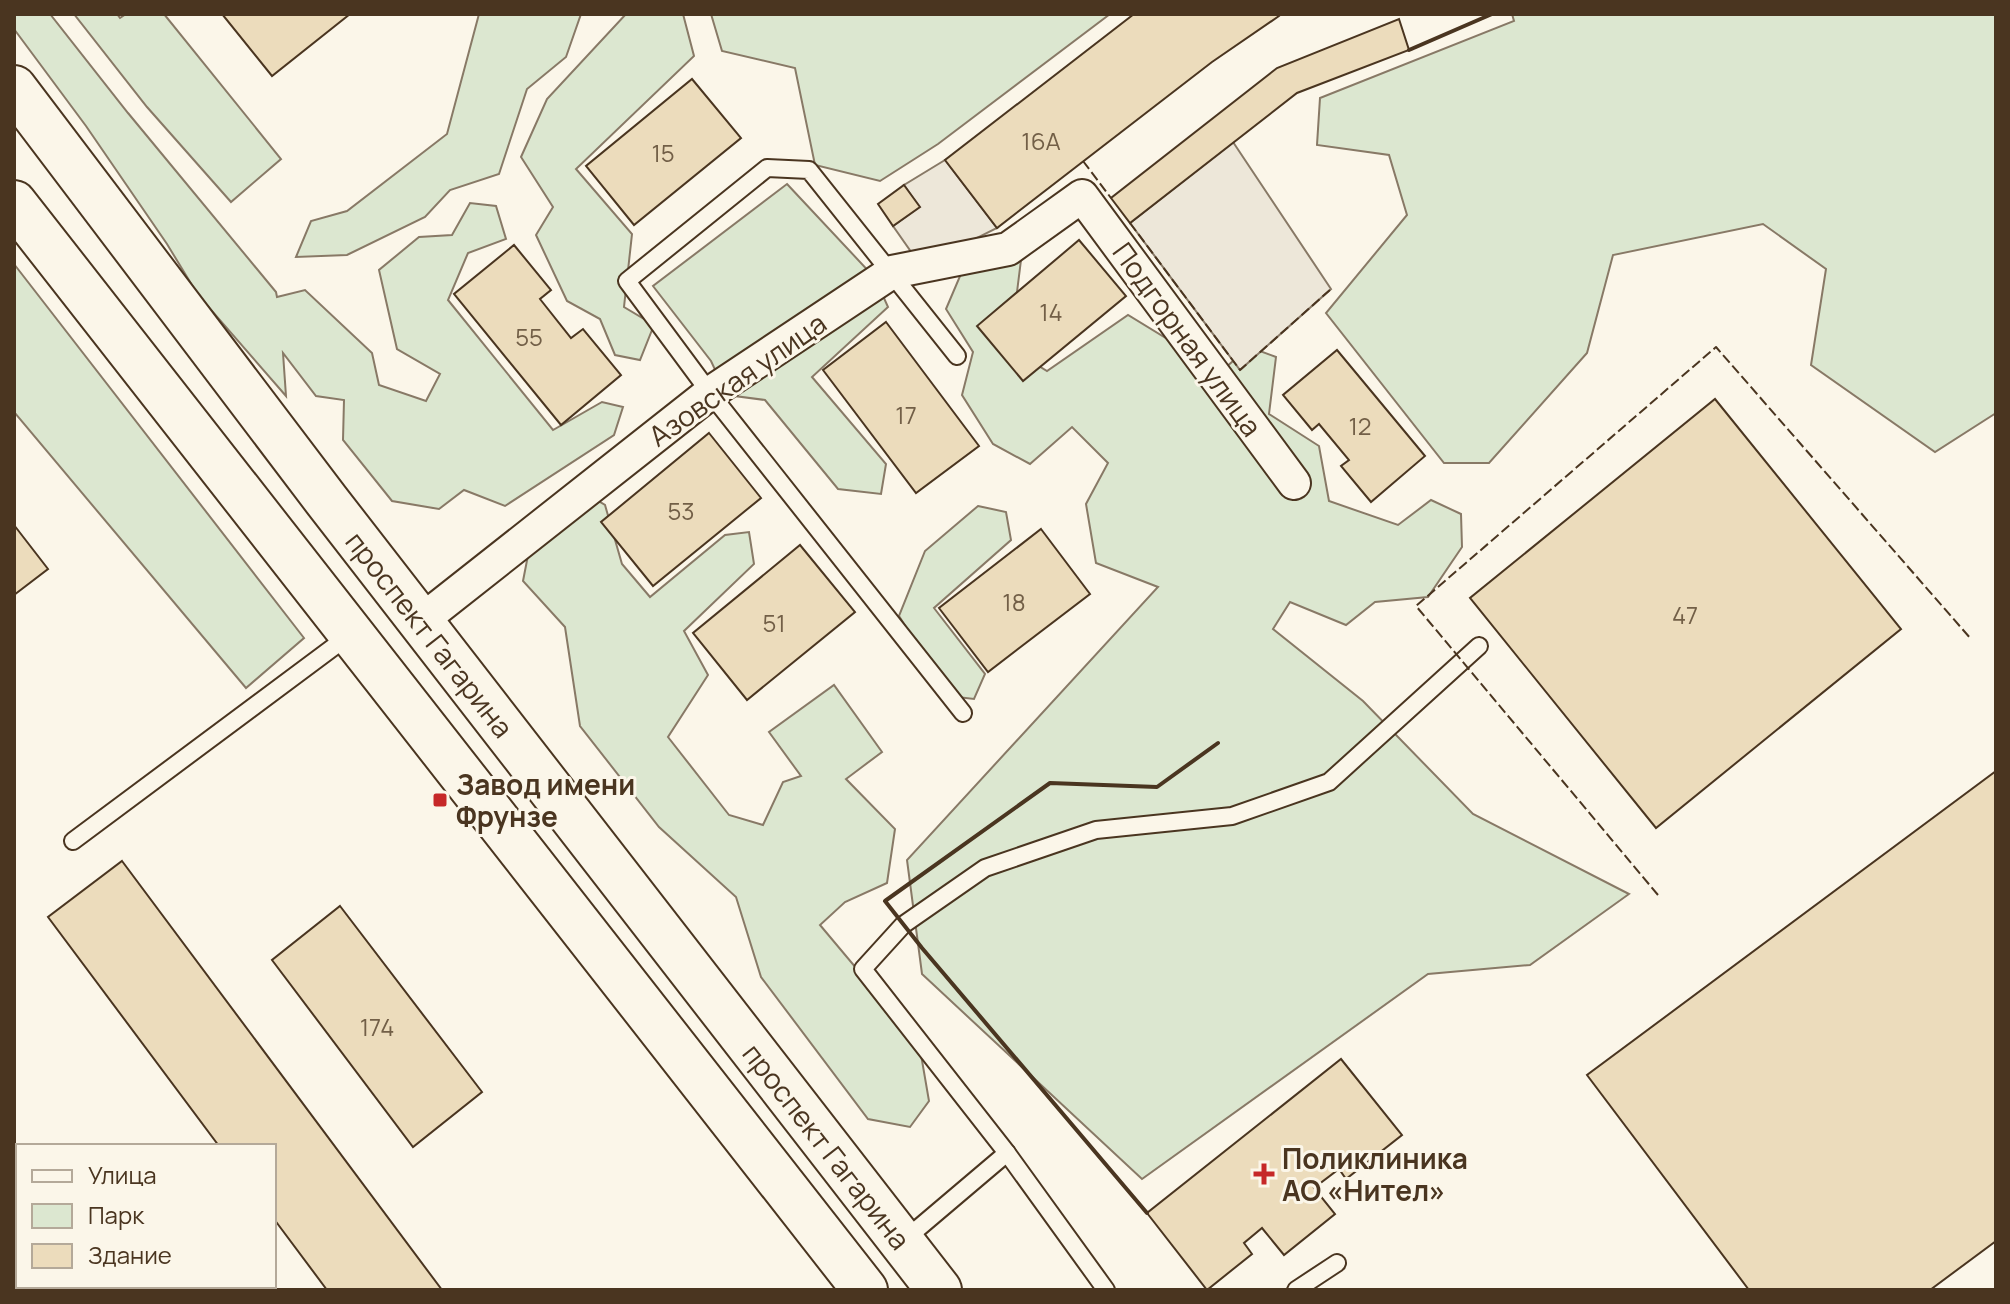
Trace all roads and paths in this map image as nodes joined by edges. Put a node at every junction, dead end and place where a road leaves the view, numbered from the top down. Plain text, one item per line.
1 (14, 88) edge
2 (1082, 196) joint
3 (14, 203) edge
4 (892, 272) junction
5 (957, 356) dead end
6 (710, 393) junction
7 (1294, 483) dead end
8 (421, 621) junction
9 (352, 633) junction
10 (1479, 646) dead end
11 (963, 713) dead end
12 (73, 841) dead end
13 (1007, 1153) junction
14 (902, 1242) junction
15 (1337, 1263) dead end
16 (865, 1290) edge
17 (939, 1290) edge
18 (1106, 1290) edge
19 (1296, 1290) edge

1 - 8 main road, проспект Гагарина
2 - 4 street, Азовская улица
2 - 7 street, Подгорная улица
3 - 9 main road, проспект Гагарина
4 - 5 lane
4 - 6 street, Азовская улица
4 - 6 lane
6 - 8 street, Азовская улица
6 - 11 lane
8 - 14 main road, проспект Гагарина
9 - 12 lane
9 - 16 main road, проспект Гагарина
10 - 13 lane
13 - 14 lane
13 - 18 lane
14 - 17 main road, проспект Гагарина
15 - 19 lane

